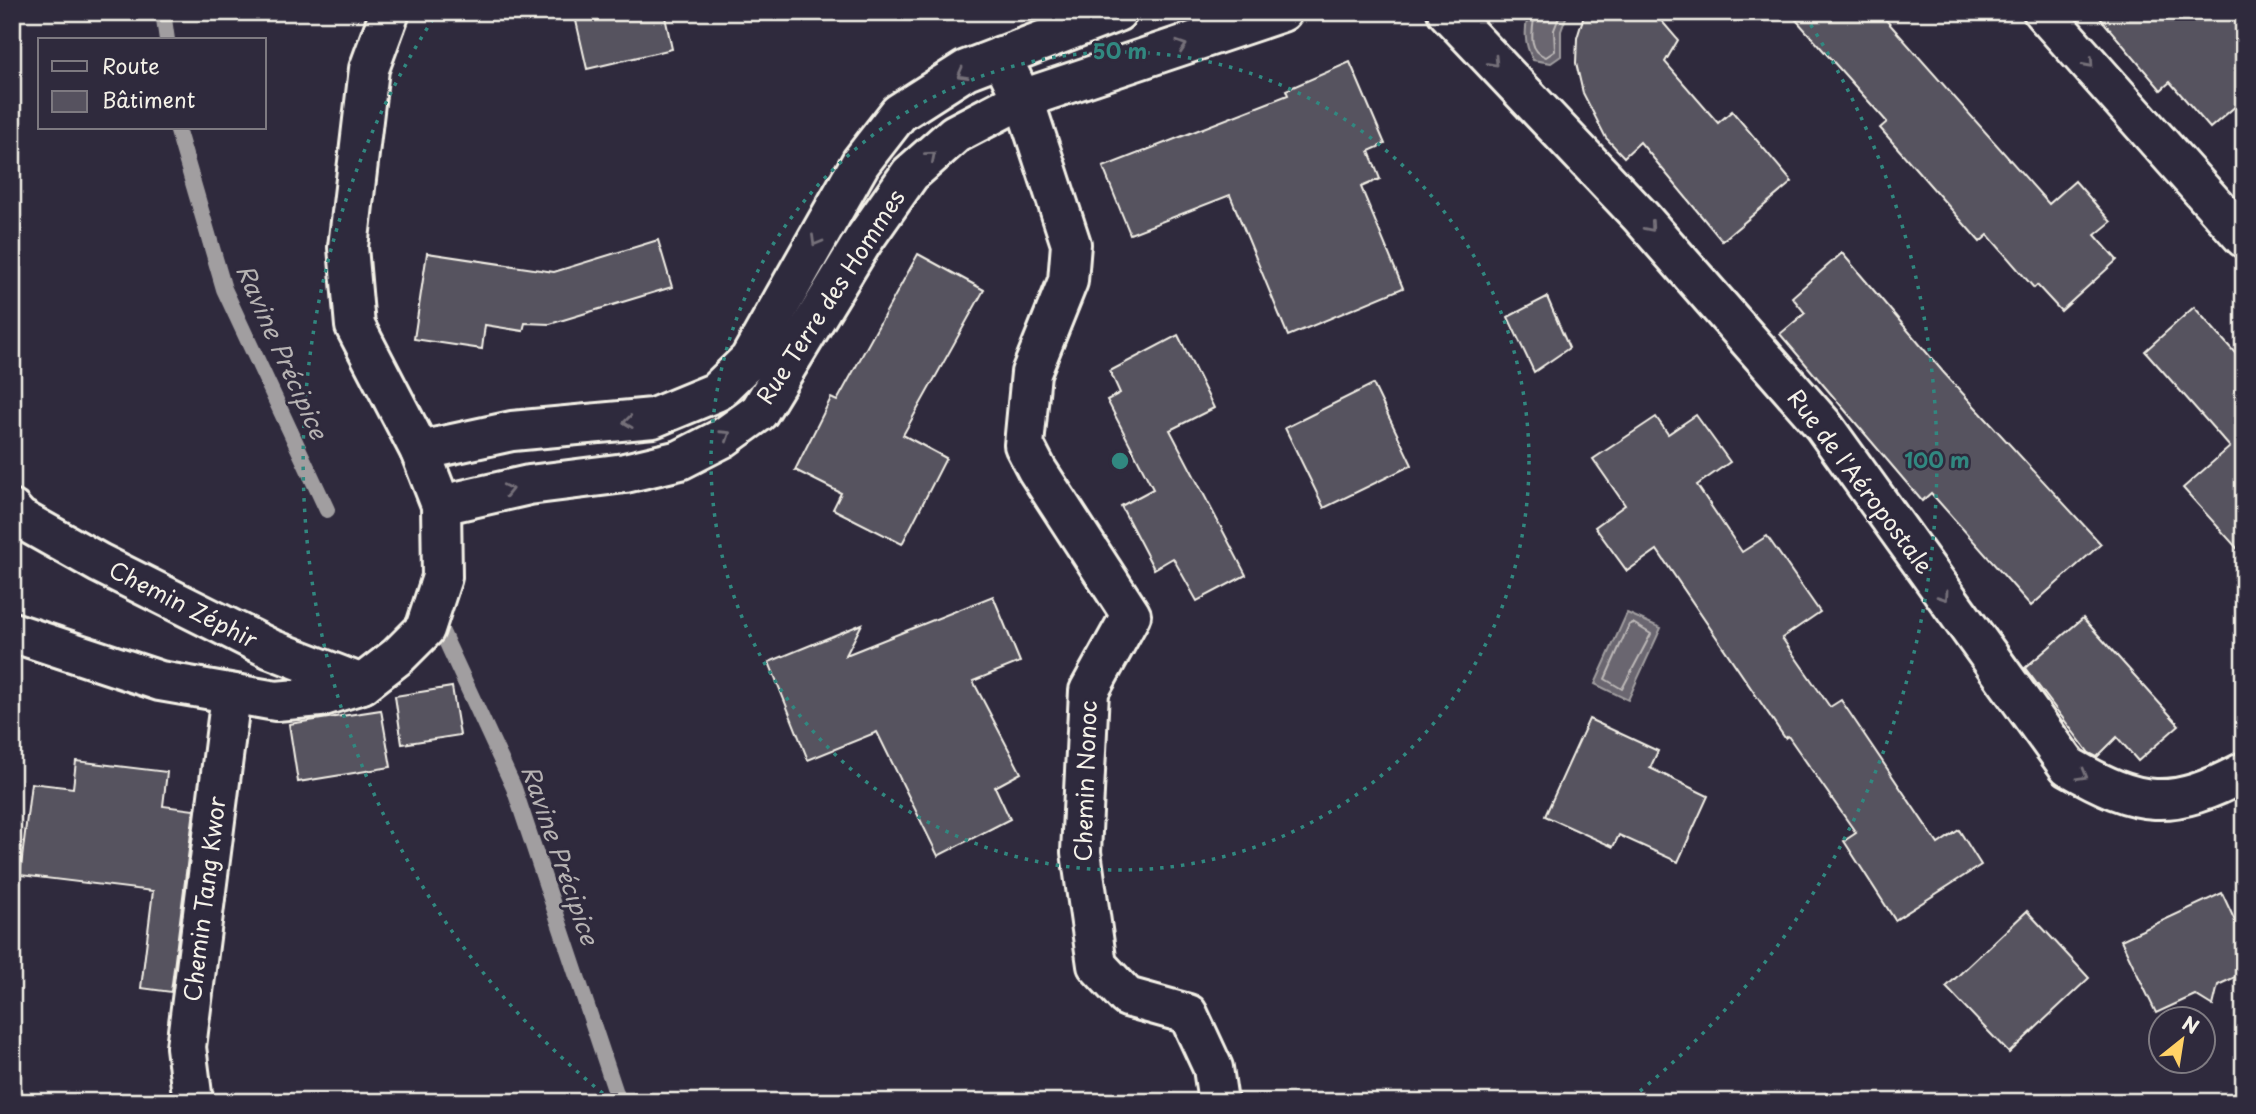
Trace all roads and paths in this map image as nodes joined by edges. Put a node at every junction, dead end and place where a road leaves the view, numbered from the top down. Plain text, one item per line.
1 (390, 12) edge
2 (1116, 12) edge
3 (1282, 12) edge
4 (1447, 12) edge
5 (2043, 12) edge
6 (1001, 56) junction
7 (1022, 99) junction
8 (2244, 238) edge
9 (419, 451) junction
10 (441, 505) junction
11 (12, 510) edge
12 (12, 632) edge
13 (362, 684) junction
14 (231, 695) junction
15 (2244, 772) edge
16 (193, 1102) edge
17 (1218, 1102) edge

1 - 9 street
2 - 6 street, Rue Terre des Hommes
7 -> 3 street, Rue Terre des Hommes
4 -> 15 street, Rue de l'Aéropostale
5 -> 8 street
6 - 7 street
6 -> 9 street, Rue Terre des Hommes
10 -> 7 street, Rue Terre des Hommes
7 - 17 street, Chemin Nonoc
9 - 10 street
10 - 13 street
11 - 13 street, Chemin Zéphir
12 - 14 street
13 - 14 street
14 - 16 street, Chemin Tang Kwor

